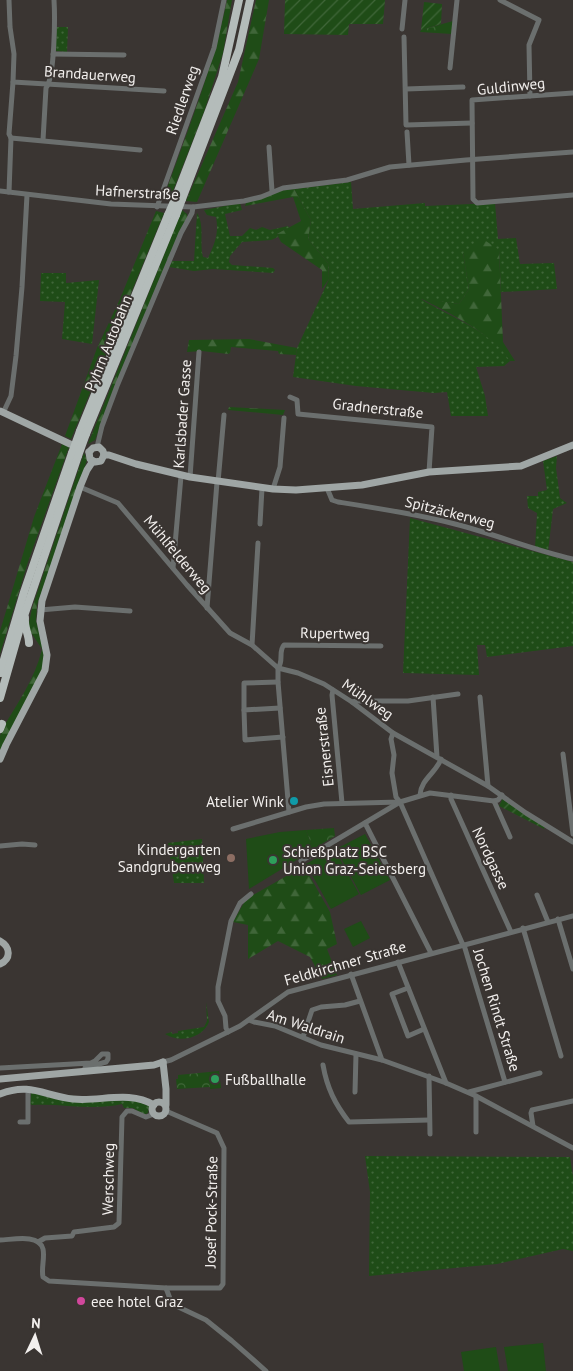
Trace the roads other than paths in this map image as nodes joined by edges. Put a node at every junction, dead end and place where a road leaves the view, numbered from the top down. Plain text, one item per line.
1 (8, 0) edge
2 (54, 0) edge
3 (224, 0) edge
4 (240, 0) edge
5 (245, 0) edge
6 (250, 0) edge
7 (405, 0) edge
8 (457, 0) edge
9 (500, 0) edge
10 (402, 29) dead end
11 (404, 37) dead end
12 (53, 54) junction
13 (124, 55) dead end
14 (450, 68) dead end
15 (231, 73) junction
16 (13, 82) junction
17 (50, 84) junction
18 (464, 87) dead end
19 (406, 88) junction
20 (164, 91) dead end
21 (573, 93) edge
22 (530, 96) junction
23 (472, 123) junction
24 (407, 132) dead end
25 (11, 138) junction
26 (42, 140) junction
27 (269, 147) dead end
28 (140, 150) dead end
29 (573, 152) edge
30 (472, 159) junction
31 (409, 165) junction
32 (0, 191) edge
33 (272, 191) junction
34 (9, 192) junction
35 (573, 195) edge
36 (26, 196) junction
37 (179, 199) junction
38 (157, 207) junction
39 (193, 207) junction
40 (199, 352) dead end
41 (290, 397) dead end
42 (2, 412) edge
43 (224, 415) dead end
44 (284, 418) dead end
45 (70, 444) dead end
46 (573, 445) edge
47 (97, 447) junction
48 (75, 455) junction
49 (104, 456) junction
50 (93, 461) junction
51 (429, 472) junction
52 (181, 476) junction
53 (190, 477) junction
54 (218, 482) junction
55 (80, 487) junction
56 (262, 488) junction
57 (327, 488) junction
58 (273, 489) junction
59 (260, 524) dead end
60 (258, 543) dead end
61 (573, 559) edge
62 (172, 568) junction
63 (27, 608) junction
64 (208, 608) junction
65 (40, 610) junction
66 (130, 611) dead end
67 (29, 643) dead end
68 (252, 645) junction
69 (381, 646) dead end
70 (278, 668) junction
71 (0, 673) edge
72 (278, 682) junction
73 (333, 690) junction
74 (458, 694) dead end
75 (433, 697) junction
76 (480, 697) dead end
77 (0, 698) edge
78 (352, 702) junction
79 (280, 708) junction
80 (244, 710) junction
81 (393, 732) junction
82 (283, 737) junction
83 (563, 754) dead end
84 (439, 758) junction
85 (0, 760) edge
86 (488, 786) junction
87 (420, 795) junction
88 (451, 795) junction
89 (502, 795) junction
90 (494, 801) junction
91 (342, 802) junction
92 (400, 802) junction
93 (289, 812) junction
94 (365, 823) junction
95 (233, 828) dead end
96 (573, 834) edge
97 (510, 837) dead end
98 (573, 842) edge
99 (35, 845) dead end
100 (0, 846) edge
101 (301, 861) dead end
102 (251, 894) dead end
103 (537, 895) dead end
104 (573, 916) edge
105 (558, 919) junction
106 (548, 922) junction
107 (523, 928) junction
108 (511, 932) junction
109 (0, 941) edge
110 (464, 945) junction
111 (432, 954) junction
112 (398, 962) junction
113 (0, 964) edge
114 (573, 969) edge
115 (351, 974) junction
116 (408, 988) junction
117 (360, 1001) junction
118 (250, 1020) junction
119 (225, 1022) junction
120 (424, 1029) junction
121 (228, 1032) junction
122 (221, 1035) junction
123 (302, 1037) junction
124 (356, 1054) junction
125 (561, 1056) dead end
126 (382, 1060) junction
127 (163, 1062) junction
128 (323, 1065) dead end
129 (0, 1068) edge
130 (85, 1068) junction
131 (540, 1073) dead end
132 (428, 1076) junction
133 (0, 1077) edge
134 (506, 1082) junction
135 (446, 1083) junction
136 (28, 1089) junction
137 (355, 1092) dead end
138 (469, 1092) junction
139 (0, 1094) edge
140 (476, 1096) junction
141 (573, 1101) edge
142 (161, 1106) junction
143 (154, 1114) junction
144 (428, 1120) junction
145 (20, 1122) dead end
146 (533, 1126) junction
147 (476, 1132) dead end
148 (430, 1134) dead end
149 (573, 1148) edge
150 (0, 1240) edge
151 (38, 1242) junction
152 (166, 1288) junction
153 (266, 1371) edge

1 - 16 street
2 - 12 street
3 - 38 street, Riedlerweg
4 - 37 highway, Pyhrn Autobahn
5 - 15 highway
6 - 15 highway, Pyhrn Autobahn
7 - 10 street
8 - 14 street
9 - 22 street
11 - 19 street
12 - 13 street
12 - 17 street
15 - 37 highway, Pyhrn Autobahn
16 - 17 street, Brandauerweg
16 - 25 street
17 - 20 street, Brandauerweg
17 - 26 street
18 - 19 street, Guldinweg
19 - 23 street
21 - 22 street, Guldinweg
22 - 23 street, Guldinweg
23 - 30 street, Guldinweg
24 - 31 street
25 - 26 street
25 - 34 street
26 - 28 street
27 - 33 street
29 - 30 street, Hafnerstraße
30 - 31 street, Hafnerstraße
30 - 35 street, Guldinweg
31 - 33 street, Hafnerstraße
32 - 34 street, Hafnerstraße
33 - 39 street, Hafnerstraße
34 - 36 street, Hafnerstraße
36 - 38 street, Hafnerstraße
36 - 42 street
37 - 48 highway, Pyhrn Autobahn, bridge
38 - 39 street, Hafnerstraße
39 - 47 street
40 - 53 street, Karlsbader Gasse
41 - 51 street, Gradnerstraße
42 - 45 main road
43 - 54 street
44 - 58 street
46 - 51 main road
47 - 49 main road
47 - 50 main road
48 - 63 highway, Pyhrn Autobahn
48 - 71 highway, Pyhrn Autobahn
49 - 50 main road
49 - 52 main road
50 - 55 main road
51 - 57 main road
52 - 53 main road
52 - 62 street, Karlsbader Gasse
53 - 54 main road
54 - 56 main road
54 - 64 street
55 - 62 street, Mühlfelderweg
55 - 65 main road
56 - 58 main road
56 - 59 street
57 - 58 main road
57 - 61 street, Spitzäckerweg
60 - 68 street
62 - 64 street, Mühlfelderweg
63 - 67 highway
63 - 77 highway, Pyhrn Autobahn
64 - 68 street, Mühlfelderweg
65 - 66 street
65 - 85 main road
68 - 70 street, Mühlfelderweg
69 - 70 street, Rupertweg
70 - 72 street
70 - 73 street, Mühlweg
72 - 79 street
72 - 80 street
73 - 78 street, Mühlweg
73 - 91 street, Eisnerstraße
74 - 75 street
75 - 78 street
75 - 84 street
76 - 86 street
78 - 81 street, Mühlweg
79 - 80 street
79 - 82 street
80 - 82 street
81 - 84 street, Mühlweg
81 - 92 street, Jochen Rindt Straße
82 - 93 street
83 - 96 street
84 - 86 street, Mühlweg
84 - 87 street
86 - 89 street, Mühlweg
87 - 88 street
87 - 92 street
88 - 90 street
88 - 108 street, Nordgasse
89 - 90 street
89 - 98 street, Mühlweg
90 - 97 street
91 - 92 street
91 - 93 street
92 - 94 street
92 - 110 street, Jochen Rindt Straße
93 - 95 street
94 - 101 street
94 - 111 street
99 - 100 street
102 - 119 street
103 - 106 street
104 - 105 street, Feldkirchner Straße
105 - 106 street, Feldkirchner Straße
105 - 114 street
106 - 107 street, Feldkirchner Straße
107 - 108 street, Feldkirchner Straße
107 - 125 street
108 - 110 street, Feldkirchner Straße
109 - 113 main road
110 - 111 street, Feldkirchner Straße
110 - 134 street, Jochen Rindt Straße
111 - 112 street, Feldkirchner Straße
112 - 115 street, Feldkirchner Straße
112 - 116 street
115 - 117 street
115 - 118 street, Feldkirchner Straße
116 - 120 street
116 - 120 street
117 - 123 street
117 - 126 street
118 - 121 street, Feldkirchner Straße
118 - 123 street, Am Waldrain
119 - 121 street
119 - 122 street
120 - 135 street
121 - 122 street, Feldkirchner Straße
122 - 127 street, Feldkirchner Straße
123 - 124 street, Am Waldrain
124 - 126 street, Am Waldrain
124 - 137 street, Am Waldrain
126 - 132 street, Am Waldrain
127 - 130 main road, Feldkirchner Straße
127 - 133 main road, Feldkirchner Straße
127 - 142 main road
128 - 144 street
129 - 130 street
130 - 133 main road, Feldkirchner Straße
131 - 134 street, Jochen Rindt Straße
132 - 135 street, Am Waldrain
132 - 144 street
134 - 138 street, Jochen Rindt Straße
135 - 138 street, Am Waldrain
136 - 139 main road
136 - 142 main road
136 - 145 street
138 - 140 street, Am Waldrain
140 - 146 street, Am Waldrain
140 - 147 street
141 - 146 street
142 - 143 main road
142 - 143 main road
142 - 152 street, Josef Pock-Straße
143 - 151 street, Werschweg
144 - 148 street
146 - 149 street, Am Waldrain
150 - 151 street, Werschweg
151 - 152 street, Josef Pock-Straße
152 - 153 street

